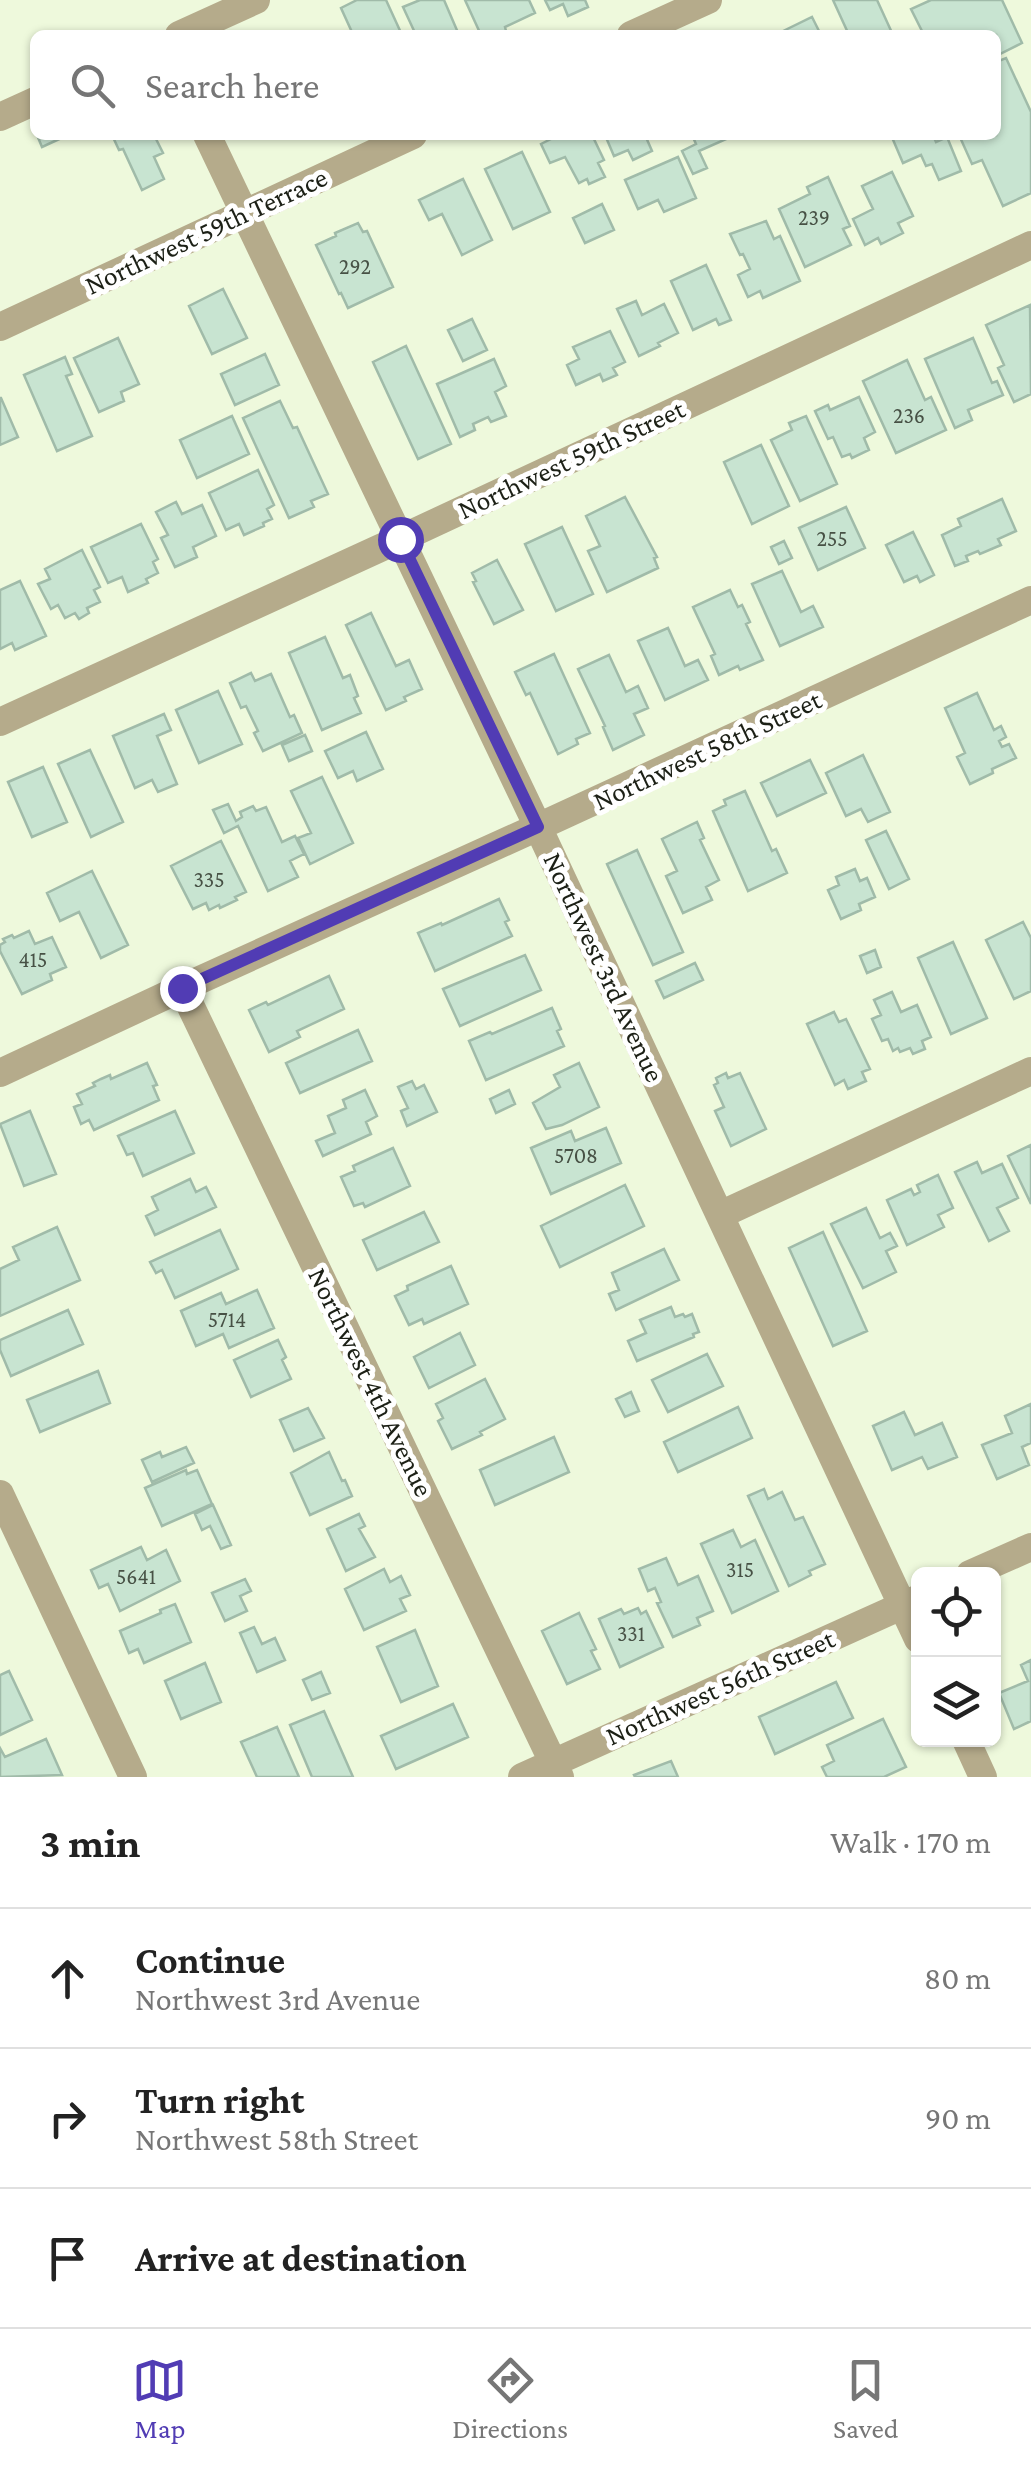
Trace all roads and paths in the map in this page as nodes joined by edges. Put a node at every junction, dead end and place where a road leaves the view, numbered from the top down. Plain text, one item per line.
1 (256, 0) edge
2 (708, 0) edge
3 (190, 30) edge
4 (643, 30) edge
5 (30, 103) edge
6 (0, 117) edge
7 (209, 140) edge
8 (402, 140) edge
9 (244, 212) junction
10 (1031, 245) edge
11 (0, 327) edge
12 (400, 539) junction
13 (1031, 600) edge
14 (0, 722) edge
15 (538, 827) junction
16 (182, 988) junction
17 (1031, 1071) edge
18 (0, 1073) edge
19 (720, 1215) junction
20 (0, 1494) edge
21 (1031, 1546) edge
22 (985, 1567) edge
23 (911, 1602) edge
24 (969, 1747) edge
25 (557, 1770) edge
26 (133, 1777) edge
27 (522, 1777) edge
28 (983, 1777) edge

1 - 3 street
2 - 4 street
5 - 6 street
7 - 9 street, Northwest 3rd Avenue
8 - 9 street, Northwest 59th Terrace
9 - 11 street, Northwest 59th Terrace
9 - 12 street, Northwest 3rd Avenue
10 - 12 street, Northwest 59th Street
12 - 14 street, Northwest 59th Street
12 - 15 street, Northwest 3rd Avenue
13 - 15 street, Northwest 58th Street
15 - 16 street, Northwest 58th Street
15 - 19 street, Northwest 3rd Avenue
16 - 18 street, Northwest 58th Street
16 - 25 street, Northwest 4th Avenue
17 - 19 street
19 - 23 street, Northwest 3rd Avenue
20 - 26 street
21 - 22 street
23 - 25 street, Northwest 56th Street
24 - 28 street
25 - 27 street, Northwest 56th Street

